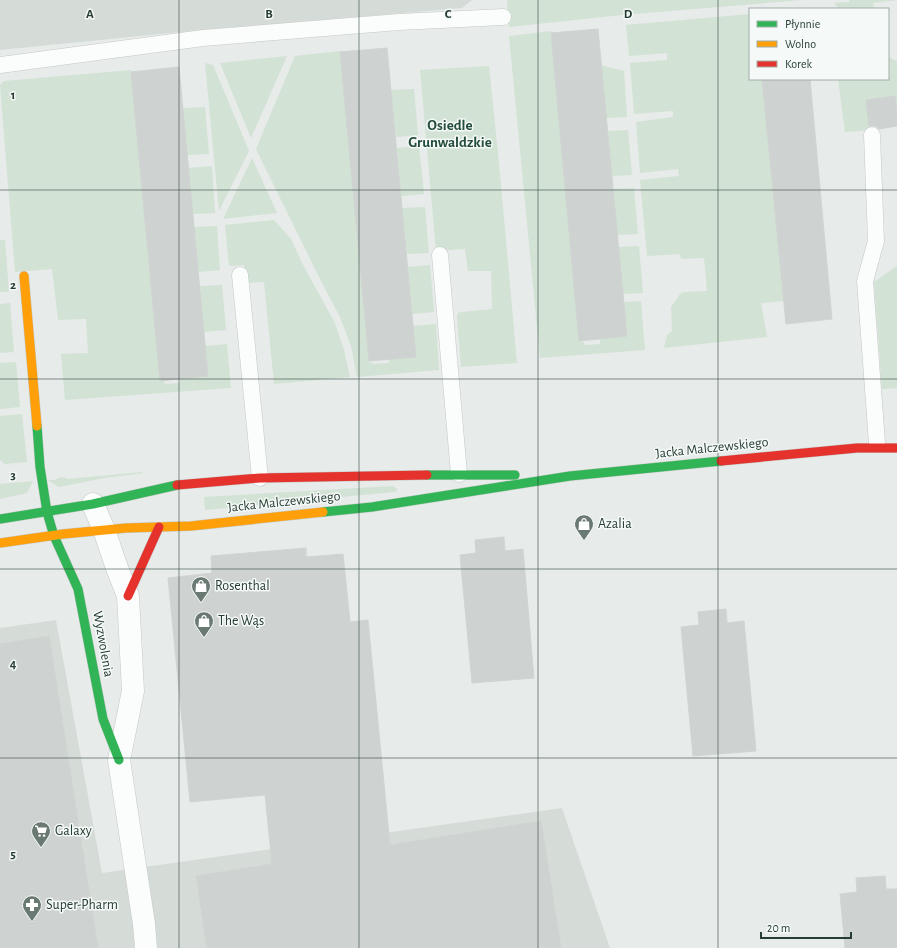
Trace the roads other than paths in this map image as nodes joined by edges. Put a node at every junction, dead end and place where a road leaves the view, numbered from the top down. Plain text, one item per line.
1 (502, 17) dead end
2 (0, 65) edge
3 (872, 135) dead end
4 (440, 255) dead end
5 (240, 275) dead end
6 (24, 276) dead end
7 (897, 439) edge
8 (877, 443) junction
9 (856, 448) junction
10 (897, 448) edge
11 (458, 474) junction
12 (570, 476) junction
13 (260, 478) junction
14 (93, 504) junction
15 (47, 512) junction
16 (0, 519) edge
17 (159, 527) junction
18 (104, 530) junction
19 (54, 536) junction
20 (0, 543) edge
21 (128, 596) junction
22 (119, 760) junction
23 (146, 948) edge

1 - 2 lane
3 - 8 lane
4 - 11 lane
5 - 13 lane
6 - 15 street, Wyzwolenia
7 - 8 street, Jacka Malczewskiego
8 - 9 street, Jacka Malczewskiego
9 - 10 street, Jacka Malczewskiego
9 - 12 street, Jacka Malczewskiego
11 - 12 street, Jacka Malczewskiego
11 - 13 street, Jacka Malczewskiego
12 - 17 street, Jacka Malczewskiego
13 - 14 street, Jacka Malczewskiego
14 - 15 street, Jacka Malczewskiego
14 - 18 street
15 - 16 street, Jacka Malczewskiego
15 - 19 street, Wyzwolenia
17 - 18 street, Jacka Malczewskiego
17 - 21 street
18 - 19 street, Jacka Malczewskiego
18 - 21 street
19 - 20 street, Jacka Malczewskiego
19 - 22 street, Wyzwolenia
21 - 22 street
22 - 23 street

